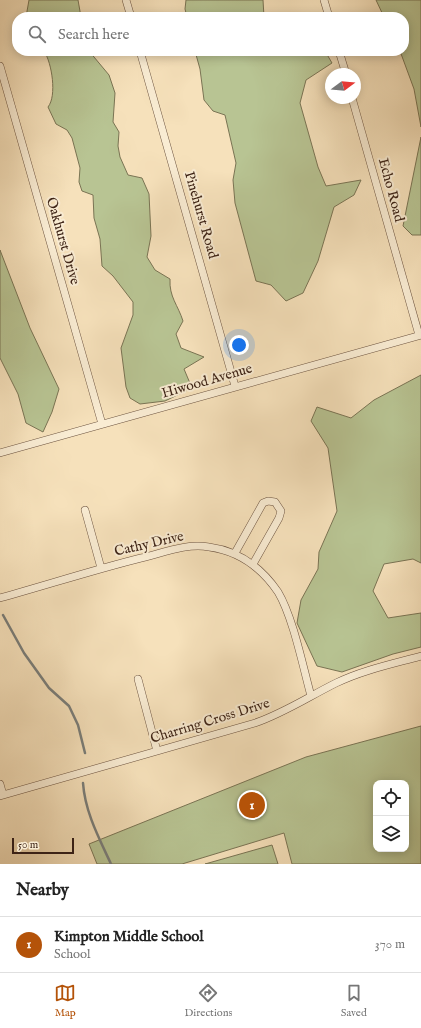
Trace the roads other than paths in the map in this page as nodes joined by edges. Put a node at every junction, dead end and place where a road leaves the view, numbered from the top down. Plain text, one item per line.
1 (126, 0) edge
2 (324, 0) edge
3 (130, 12) edge
4 (328, 12) edge
5 (141, 56) edge
6 (341, 56) edge
7 (0, 66) edge
8 (344, 68) edge
9 (354, 104) edge
10 (420, 335) edge
11 (235, 386) junction
12 (102, 424) junction
13 (0, 453) edge
14 (85, 510) dead end
15 (235, 553) junction
16 (253, 564) junction
17 (101, 568) junction
18 (0, 598) edge
19 (421, 656) edge
20 (138, 679) dead end
21 (311, 696) junction
22 (157, 751) junction
23 (0, 784) edge
24 (1, 795) edge

1 - 3 street
2 - 4 street
5 - 11 street, Pinehurst Road
6 - 8 street
7 - 12 street, Oakhurst Drive
9 - 10 street, Echo Road
10 - 11 street, Hiwood Avenue
11 - 12 street, Hiwood Avenue
12 - 13 street, Hiwood Avenue
14 - 17 street
15 - 16 street, Cathy Drive
15 - 16 street
15 - 17 street, Cathy Drive
16 - 21 street, Cathy Drive
17 - 18 street, Cathy Drive
19 - 21 street, Charring Cross Drive
20 - 22 street
21 - 22 street, Charring Cross Drive
22 - 24 street, Charring Cross Drive
23 - 24 street

